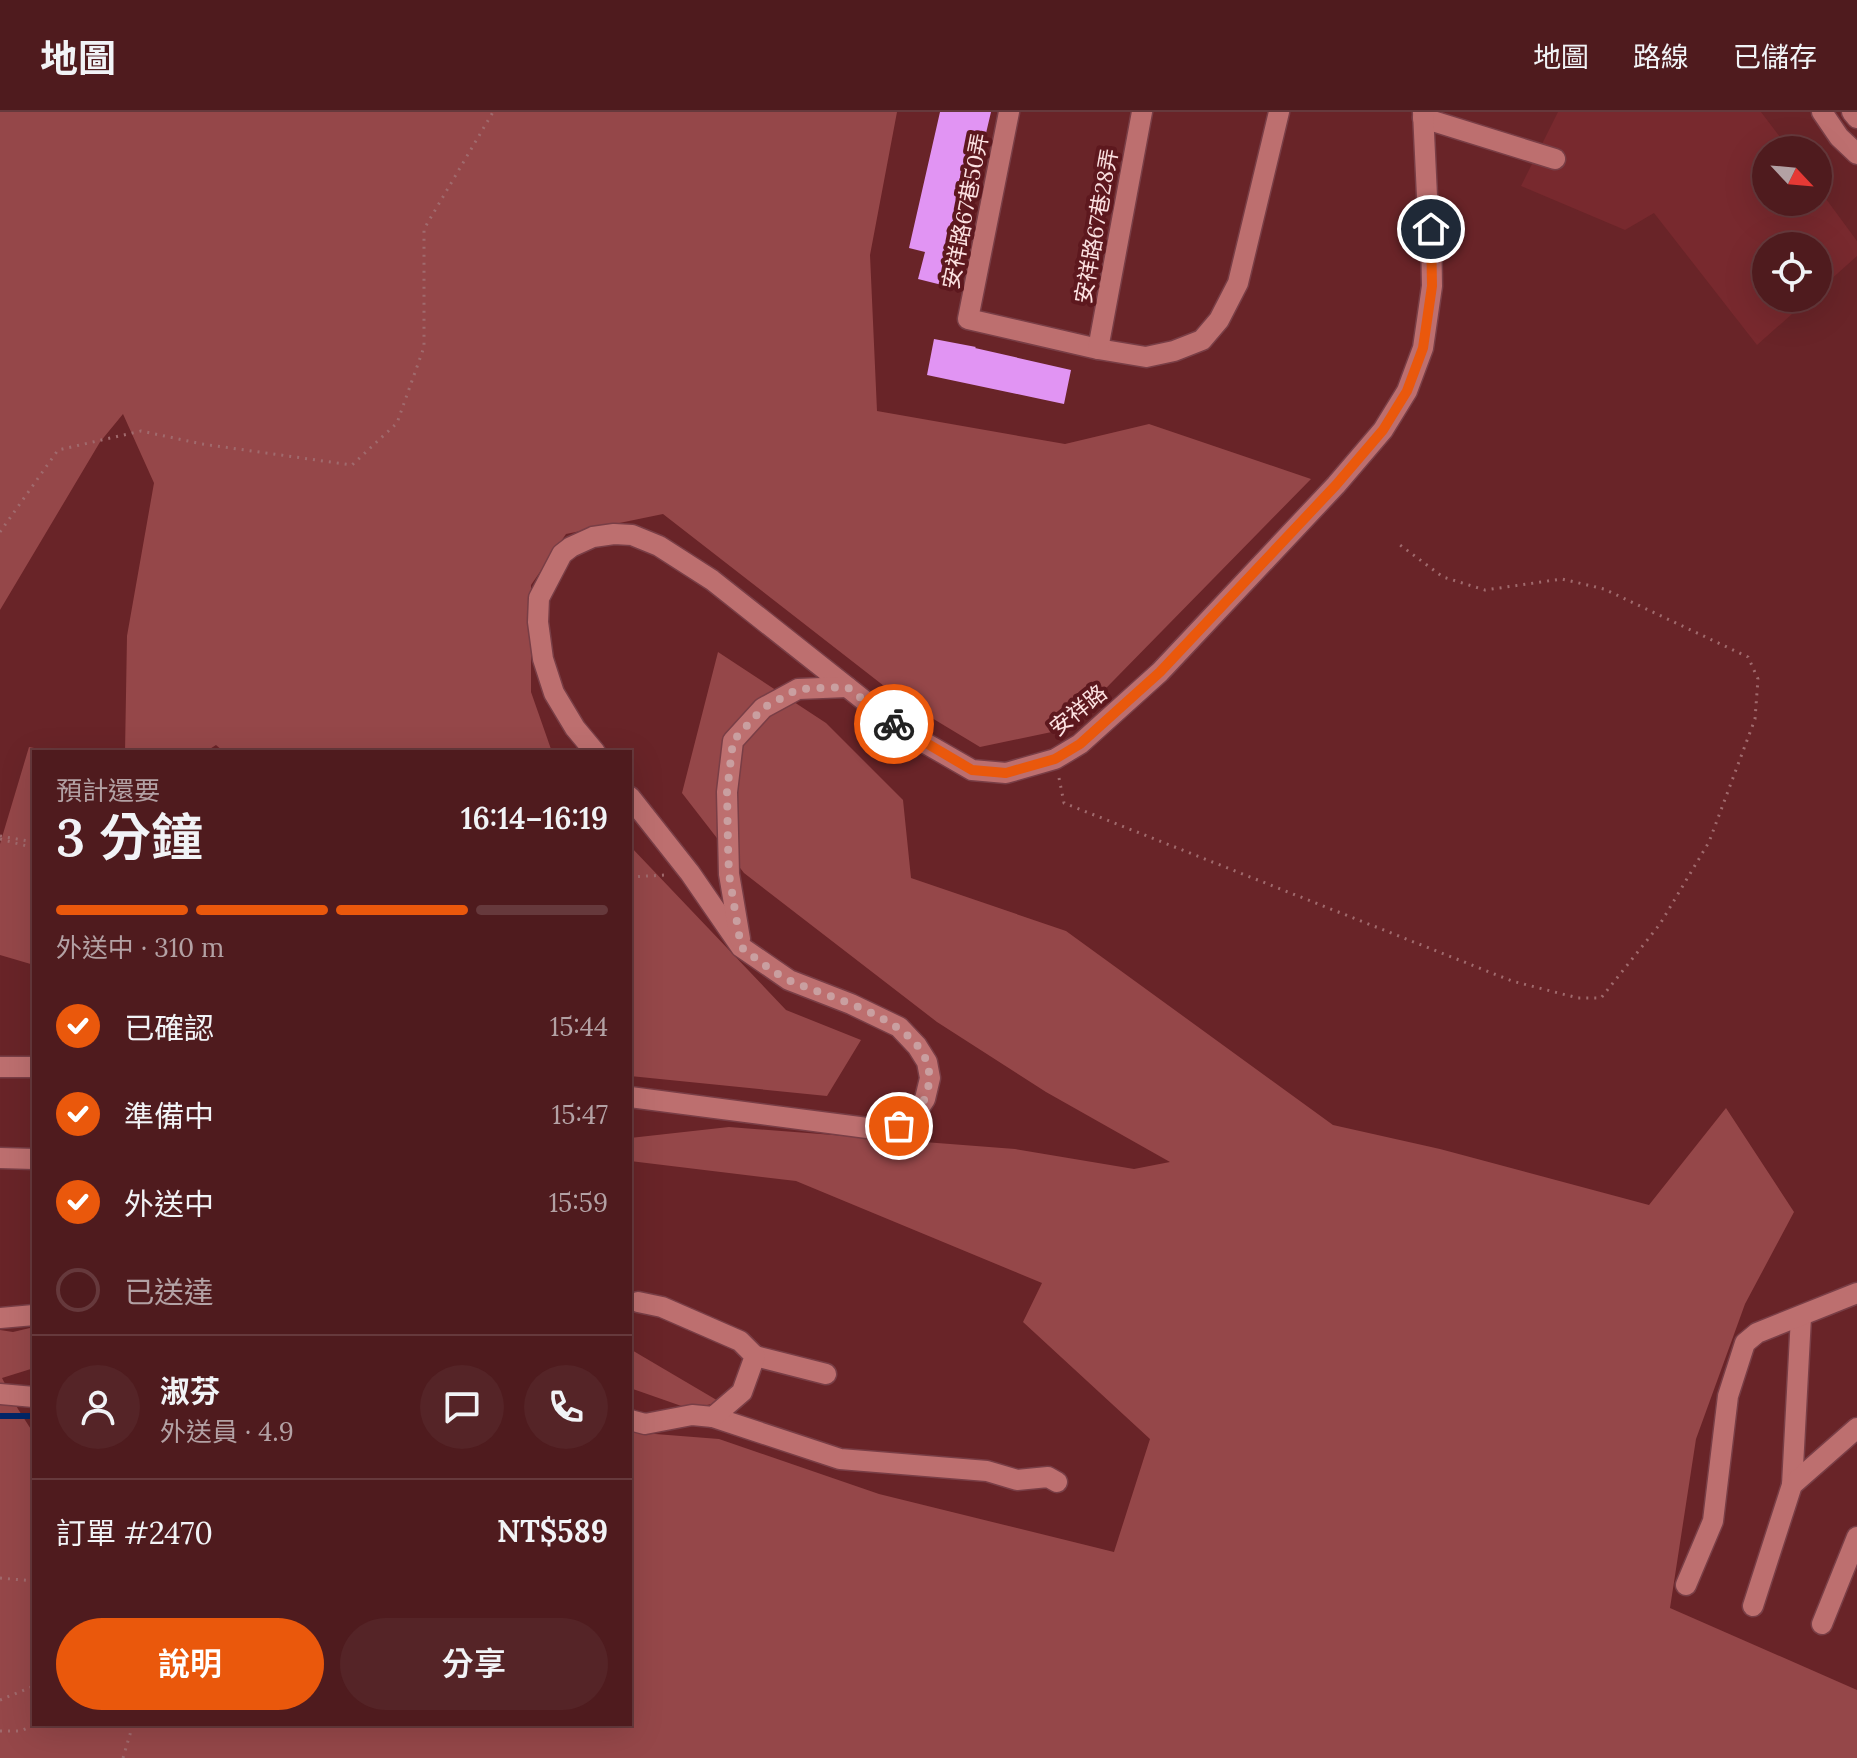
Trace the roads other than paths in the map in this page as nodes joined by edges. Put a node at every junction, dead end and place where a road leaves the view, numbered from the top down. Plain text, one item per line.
1 (1009, 112) edge
2 (1142, 112) edge
3 (1279, 112) edge
4 (1822, 112) edge
5 (1852, 112) edge
6 (1423, 115) edge
7 (1857, 118) edge
8 (1857, 154) edge
9 (1555, 159) dead end
10 (1098, 349) junction
11 (847, 687) junction
12 (593, 750) edge
13 (632, 800) edge
14 (741, 947) junction
15 (0, 1067) edge
16 (32, 1067) edge
17 (632, 1097) edge
18 (0, 1158) edge
19 (32, 1159) edge
20 (1857, 1293) edge
21 (638, 1302) dead end
22 (32, 1315) edge
23 (1801, 1317) junction
24 (0, 1318) edge
25 (755, 1356) junction
26 (826, 1374) dead end
27 (0, 1394) edge
28 (32, 1397) edge
29 (713, 1417) junction
30 (632, 1421) edge
31 (1857, 1428) edge
32 (1057, 1482) dead end
33 (1792, 1485) junction
34 (1857, 1537) edge
35 (1686, 1585) dead end
36 (1753, 1606) dead end
37 (1822, 1624) dead end

1 - 10 street, 安祥路67巷50弄
2 - 10 street, 安祥路67巷28弄
3 - 10 street
4 - 8 street
5 - 7 street
6 - 9 street
6 - 11 street, 安祥路
11 - 12 street, 安祥路
11 - 14 street
13 - 14 street
14 - 17 street
15 - 16 street
18 - 19 street
20 - 23 street
21 - 25 street
22 - 24 street
23 - 33 street
23 - 35 street
25 - 26 street
25 - 29 street
27 - 28 street
29 - 30 street
29 - 32 street
31 - 33 street
33 - 36 street
34 - 37 street

